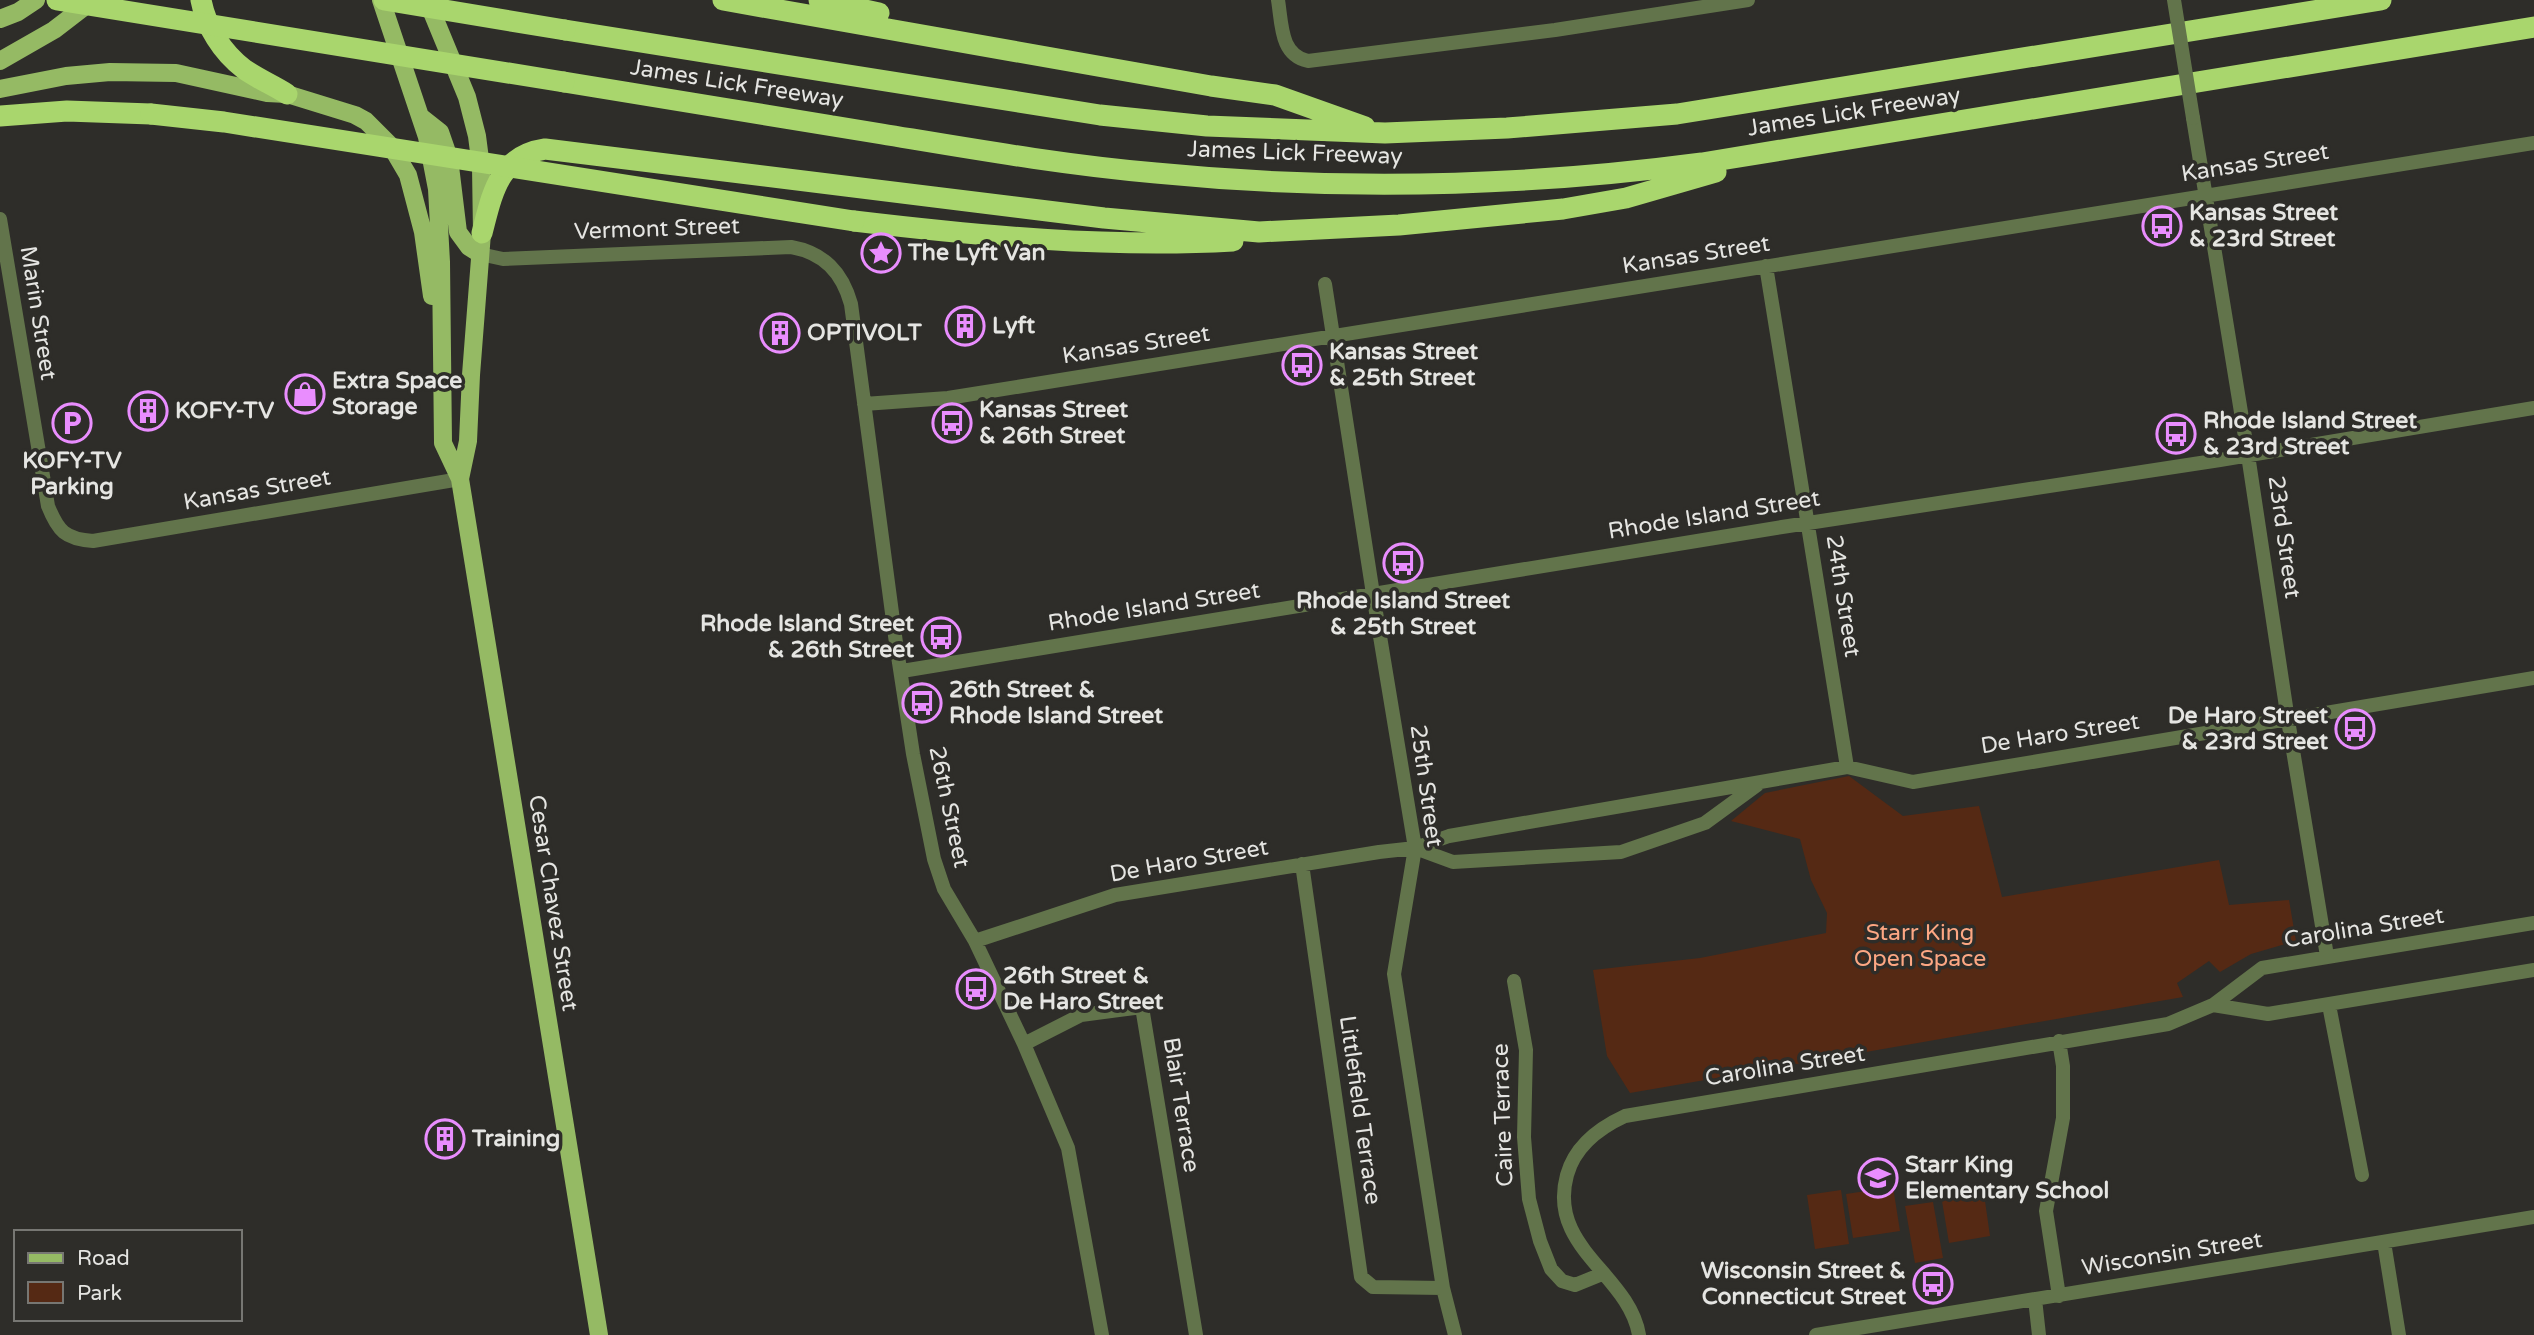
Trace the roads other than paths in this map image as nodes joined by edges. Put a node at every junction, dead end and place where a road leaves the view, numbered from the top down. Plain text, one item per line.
1 (24, 0) edge
2 (36, 0) edge
3 (57, 0) edge
4 (94, 0) edge
5 (201, 0) edge
6 (382, 0) edge
7 (427, 0) edge
8 (723, 0) edge
9 (819, 0) edge
10 (1278, 0) edge
11 (1748, 0) edge
12 (2174, 0) edge
13 (2381, 0) edge
14 (1726, 2) edge
15 (0, 17) edge
16 (2534, 27) edge
17 (0, 61) edge
18 (1136, 73) junction
19 (0, 89) edge
20 (287, 94) junction
21 (418, 114) junction
22 (0, 116) edge
23 (1385, 133) junction
24 (2534, 143) edge
25 (1794, 149) junction
26 (2206, 194) junction
27 (0, 219) edge
28 (1363, 227) junction
29 (481, 244) junction
30 (832, 266) joint
31 (1766, 266) junction
32 (1325, 284) dead end
33 (1334, 337) junction
34 (440, 358) junction
35 (864, 404) junction
36 (2534, 408) edge
37 (2248, 455) junction
38 (460, 479) junction
39 (1808, 523) junction
40 (64, 534) joint
41 (1373, 594) junction
42 (902, 671) junction
43 (2534, 678) edge
44 (2288, 720) junction
45 (1847, 767) junction
46 (1761, 782) junction
47 (1415, 848) junction
48 (1302, 864) junction
49 (2534, 923) edge
50 (975, 941) junction
51 (2327, 956) junction
52 (2534, 970) edge
53 (1514, 981) dead end
54 (2213, 1005) junction
55 (2329, 1005) junction
56 (2059, 1041) junction
57 (1024, 1044) junction
58 (2362, 1175) dead end
59 (2534, 1217) edge
60 (2384, 1242) junction
61 (1602, 1274) junction
62 (1443, 1288) junction
63 (2059, 1296) junction
64 (2035, 1299) junction
65 (599, 1335) edge
66 (1102, 1335) edge
67 (1196, 1335) edge
68 (1455, 1335) edge
69 (1639, 1335) edge
70 (1816, 1335) edge
71 (2039, 1335) edge
72 (2399, 1335) edge

1 - 15 main road
2 - 15 main road
3 - 25 highway, James Lick Freeway, bridge
4 - 17 main road
5 - 20 highway
6 - 21 main road, Cesar Chavez Street
6 - 23 highway, James Lick Freeway, bridge
7 - 29 main road, Cesar Chavez Street
8 - 18 highway
9 - 18 highway
10 - 14 street
11 - 14 street
12 - 26 street, 23rd Street, bridge
13 - 23 highway, James Lick Freeway
16 - 25 highway, James Lick Freeway
18 - 23 highway
19 - 20 main road
20 - 34 main road
21 - 29 main road
21 - 34 main road, Cesar Chavez Street
22 - 28 highway, bridge
24 - 26 street, Kansas Street
25 - 28 highway
26 - 31 street, Kansas Street
26 - 37 street, 23rd Street
27 - 40 street, Marin Street
28 - 29 highway
29 - 30 street, Vermont Street
29 - 38 main road, Cesar Chavez Street
30 - 35 street, 26th Street
31 - 33 street, Kansas Street
31 - 39 street, 24th Street
32 - 33 street, 25th Street
33 - 35 street, Kansas Street
33 - 41 street, 25th Street
34 - 38 main road, Cesar Chavez Street
35 - 42 street, 26th Street
36 - 37 street, Rhode Island Street
37 - 39 street, Rhode Island Street
37 - 44 street, 23rd Street
38 - 40 street, Kansas Street
38 - 65 main road, Cesar Chavez Street
39 - 41 street, Rhode Island Street
39 - 45 street, 24th Street
41 - 42 street, Rhode Island Street
41 - 47 street, 25th Street
42 - 50 street, 26th Street
43 - 44 street, De Haro Street
44 - 45 street, De Haro Street
44 - 51 street, 23rd Street
45 - 46 street, De Haro Street
46 - 47 street, De Haro Street
46 - 47 street, De Haro Street
47 - 48 street, De Haro Street
47 - 62 street, 25th Street
48 - 50 street, De Haro Street
48 - 62 street, Littlefield Terrace
49 - 51 street, Carolina Street
50 - 57 street, 26th Street
51 - 54 street, Carolina Street
52 - 55 street
53 - 61 street, Caire Terrace
54 - 55 street
54 - 56 street, Carolina Street
55 - 58 street
56 - 61 street, Carolina Street
56 - 63 street
57 - 66 street, 26th Street
57 - 67 street, Blair Terrace
59 - 60 street, Wisconsin Street
60 - 63 street, Wisconsin Street
60 - 72 street
61 - 69 street, Carolina Street
62 - 68 street, 25th Street
63 - 64 street, Wisconsin Street
64 - 70 street, Wisconsin Street
64 - 71 street

